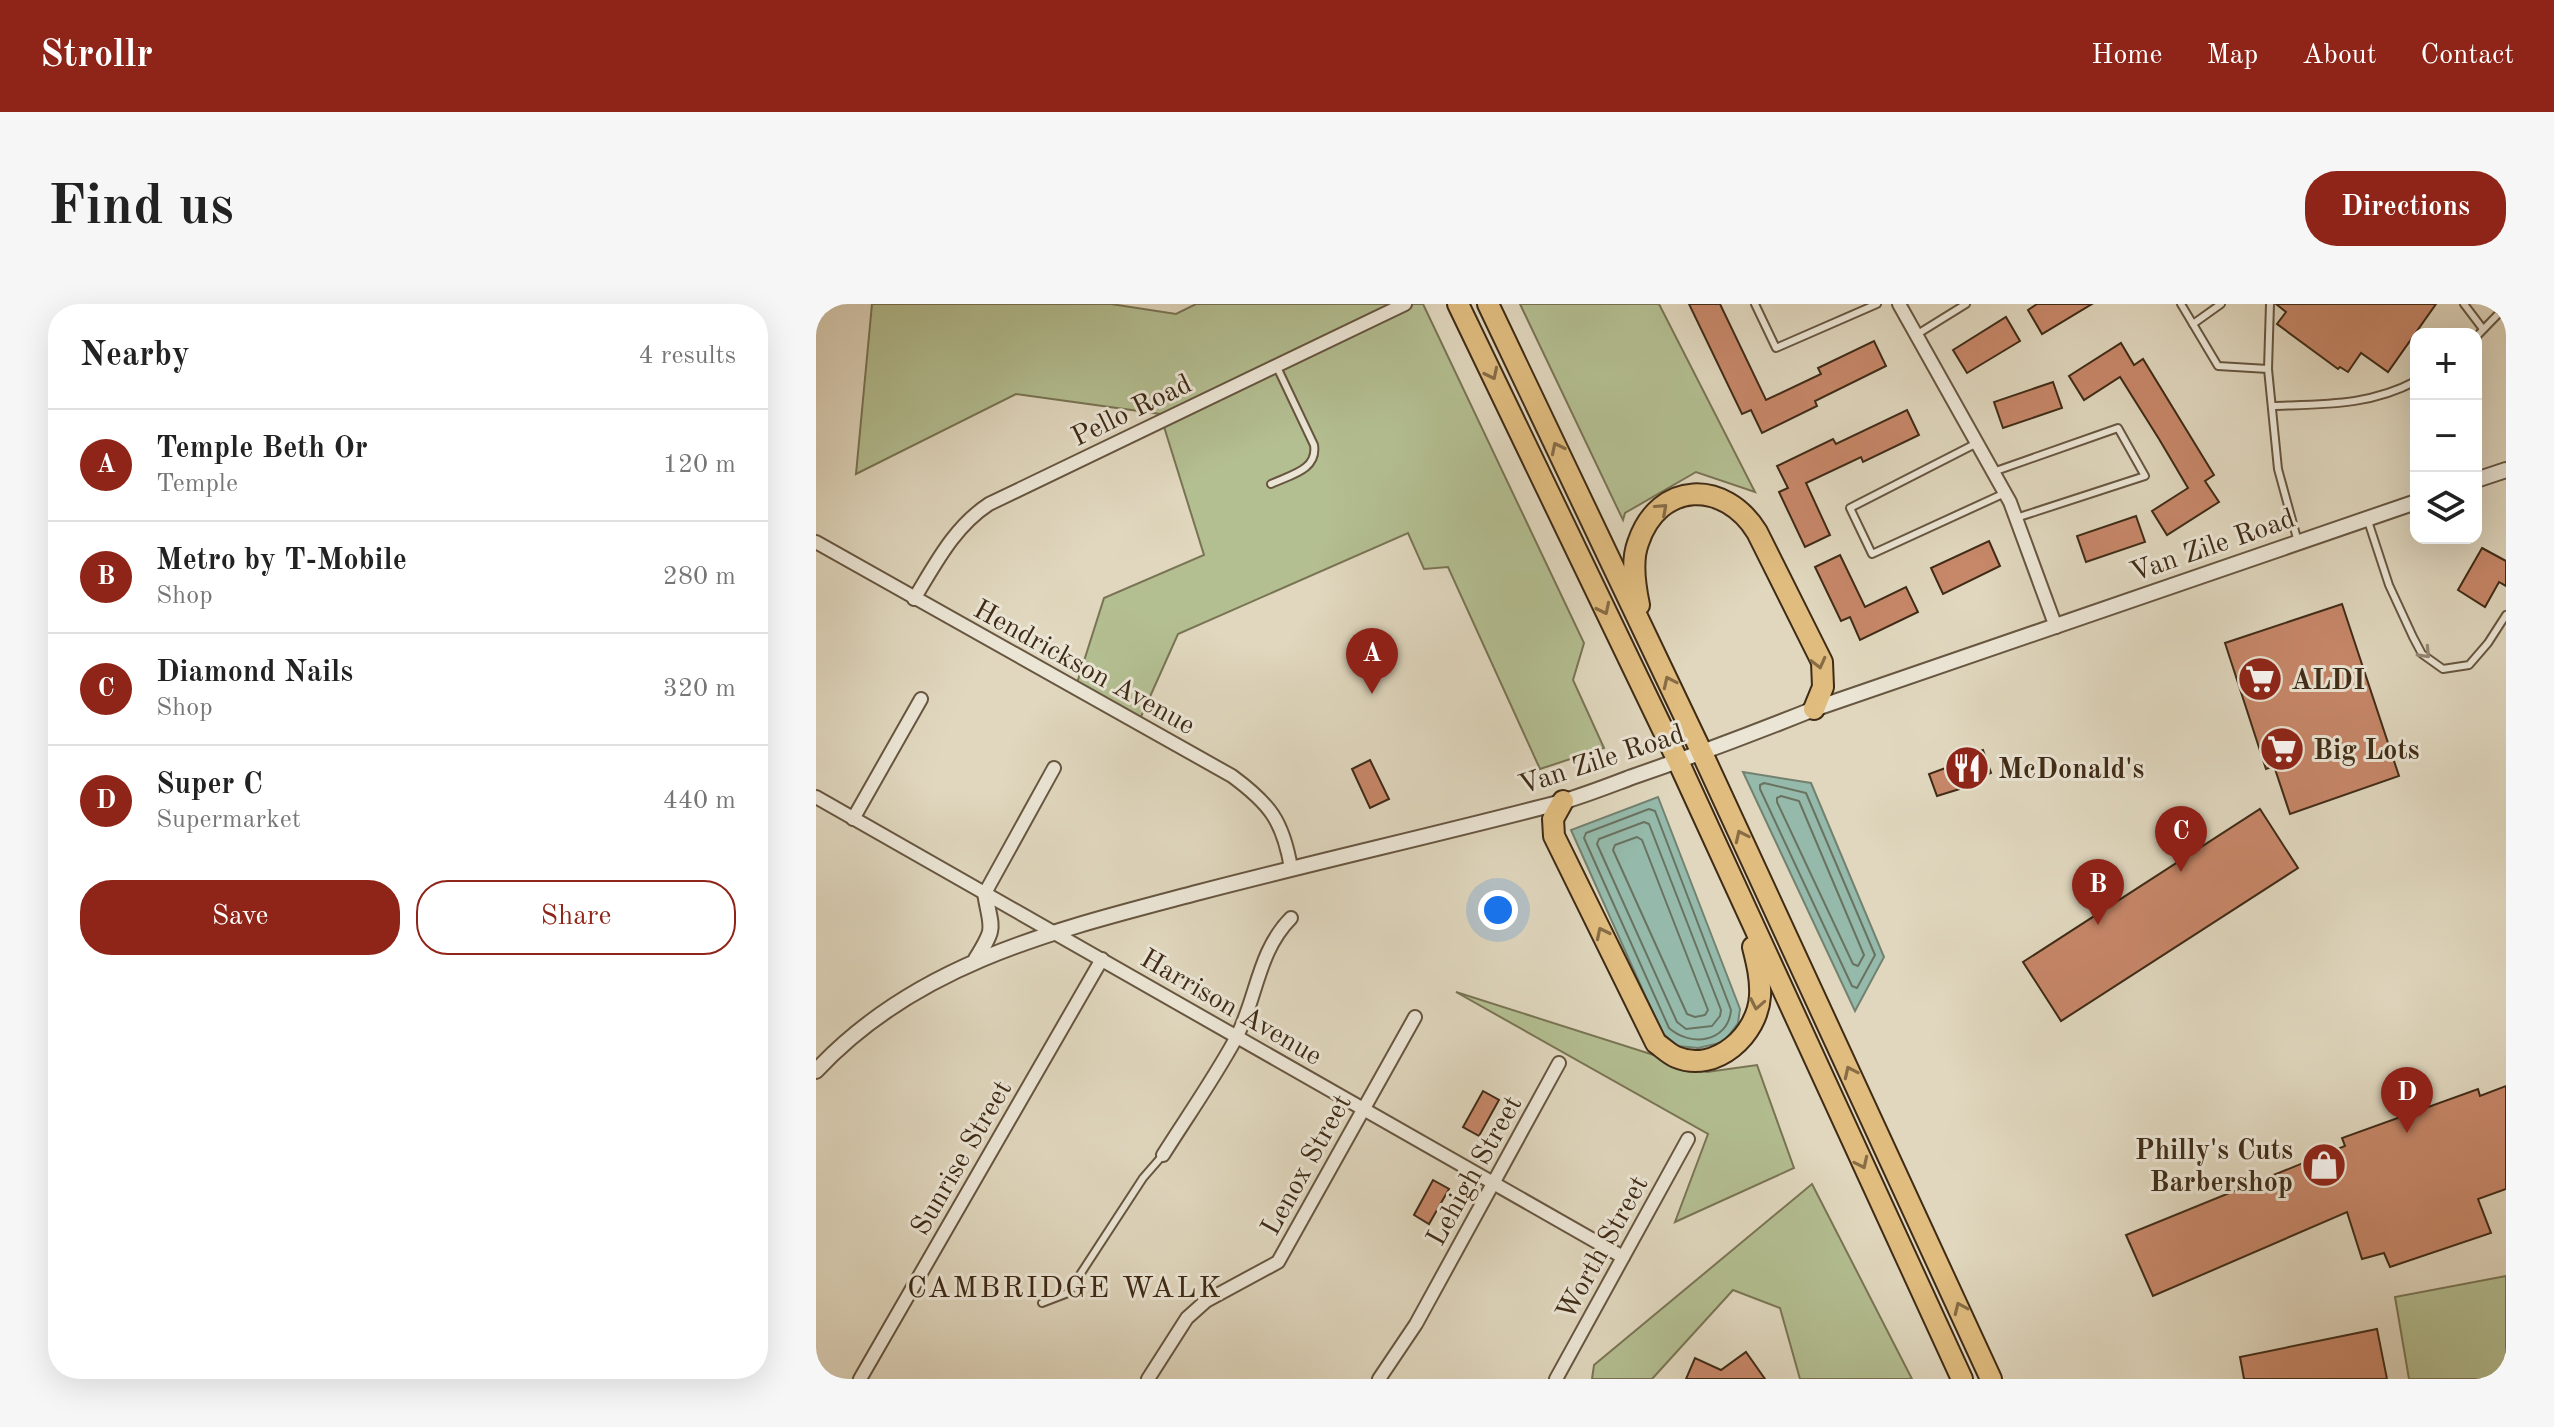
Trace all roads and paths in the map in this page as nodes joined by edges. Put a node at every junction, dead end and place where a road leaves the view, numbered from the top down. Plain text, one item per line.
1 (1405, 304) edge
2 (1458, 304) edge
3 (1488, 304) edge
4 (1755, 304) edge
5 (1877, 304) edge
6 (1899, 304) edge
7 (1966, 304) edge
8 (2181, 304) edge
9 (2221, 304) edge
10 (2270, 304) edge
11 (2464, 304) edge
12 (2506, 307) edge
13 (2193, 324) junction
14 (2483, 329) joint
15 (1916, 335) junction
16 (1276, 365) junction
17 (2268, 369) junction
18 (2410, 384) edge
19 (2272, 406) junction
20 (1977, 443) junction
21 (2506, 470) edge
22 (1993, 472) junction
23 (2482, 478) edge
24 (1271, 484) dead end
25 (2005, 493) junction
26 (2410, 504) edge
27 (2016, 518) junction
28 (2367, 518) junction
29 (816, 542) edge
30 (2298, 542) junction
31 (914, 599) junction
32 (2506, 615) edge
33 (2056, 627) junction
34 (1645, 632) junction
35 (921, 699) dead end
36 (1814, 709) junction
37 (1702, 753) junction
38 (1678, 761) junction
39 (1054, 768) dead end
40 (816, 797) edge
41 (1563, 801) junction
42 (853, 819) junction
43 (1291, 868) junction
44 (985, 893) junction
45 (1741, 900) junction
46 (1291, 918) dead end
47 (1050, 932) junction
48 (976, 959) junction
49 (1102, 959) junction
50 (1415, 1017) dead end
51 (1236, 1037) junction
52 (1559, 1063) dead end
53 (816, 1071) edge
54 (1364, 1110) junction
55 (1688, 1139) dead end
56 (1163, 1155) joint
57 (1493, 1183) junction
58 (1623, 1257) junction
59 (1042, 1303) dead end
60 (860, 1379) edge
61 (1148, 1379) edge
62 (1379, 1379) edge
63 (1556, 1379) edge
64 (1962, 1379) edge
65 (1991, 1379) edge

1 - 16 street, Pello Road
2 -> 38 highway
34 -> 3 highway
4 - 5 lane
6 - 15 street
7 - 15 lane
8 - 13 lane
9 - 13 lane
10 - 17 lane
11 - 14 lane
12 - 14 lane
13 - 17 lane
15 - 20 street
16 - 24 lane
16 - 31 street, Pello Road
17 - 19 lane
18 - 19 lane
19 - 30 lane
20 - 22 street
20 - 25 lane
21 - 23 street
22 - 25 street
22 - 27 lane
25 - 27 street
26 - 28 street, Van Zile Road
27 - 33 street
28 - 30 street, Van Zile Road
28 -> 32 lane
29 - 31 street, Hendrickson Avenue
30 - 33 street, Van Zile Road
31 - 43 street, Hendrickson Avenue
33 - 36 street, Van Zile Road
34 -> 36 highway
37 -> 34 highway
35 - 42 street
36 - 37 street, Van Zile Road
37 - 38 street, Van Zile Road
65 -> 37 highway
38 - 41 street, Van Zile Road
38 - 45 highway
39 - 44 street
40 - 42 street, Harrison Avenue
41 - 43 street, Van Zile Road
45 -> 41 highway
42 - 44 street, Harrison Avenue
43 - 47 street, Van Zile Road
44 - 47 street, Harrison Avenue
44 - 48 street
45 -> 64 highway
46 - 51 street
47 - 48 street, Van Zile Road
47 - 49 street, Harrison Avenue
48 - 53 street, Van Zile Road
49 - 51 street, Harrison Avenue
49 - 60 street, Sunrise Street
50 - 54 street, Lenox Street
51 - 54 street, Harrison Avenue
51 - 56 street
52 - 57 street, Lehigh Street
54 - 57 street, Harrison Avenue
54 - 61 street, Lenox Street
55 - 58 street, Worth Street
56 - 59 lane
57 - 58 street, Harrison Avenue
57 - 62 street, Lehigh Street
58 - 63 street, Worth Street

